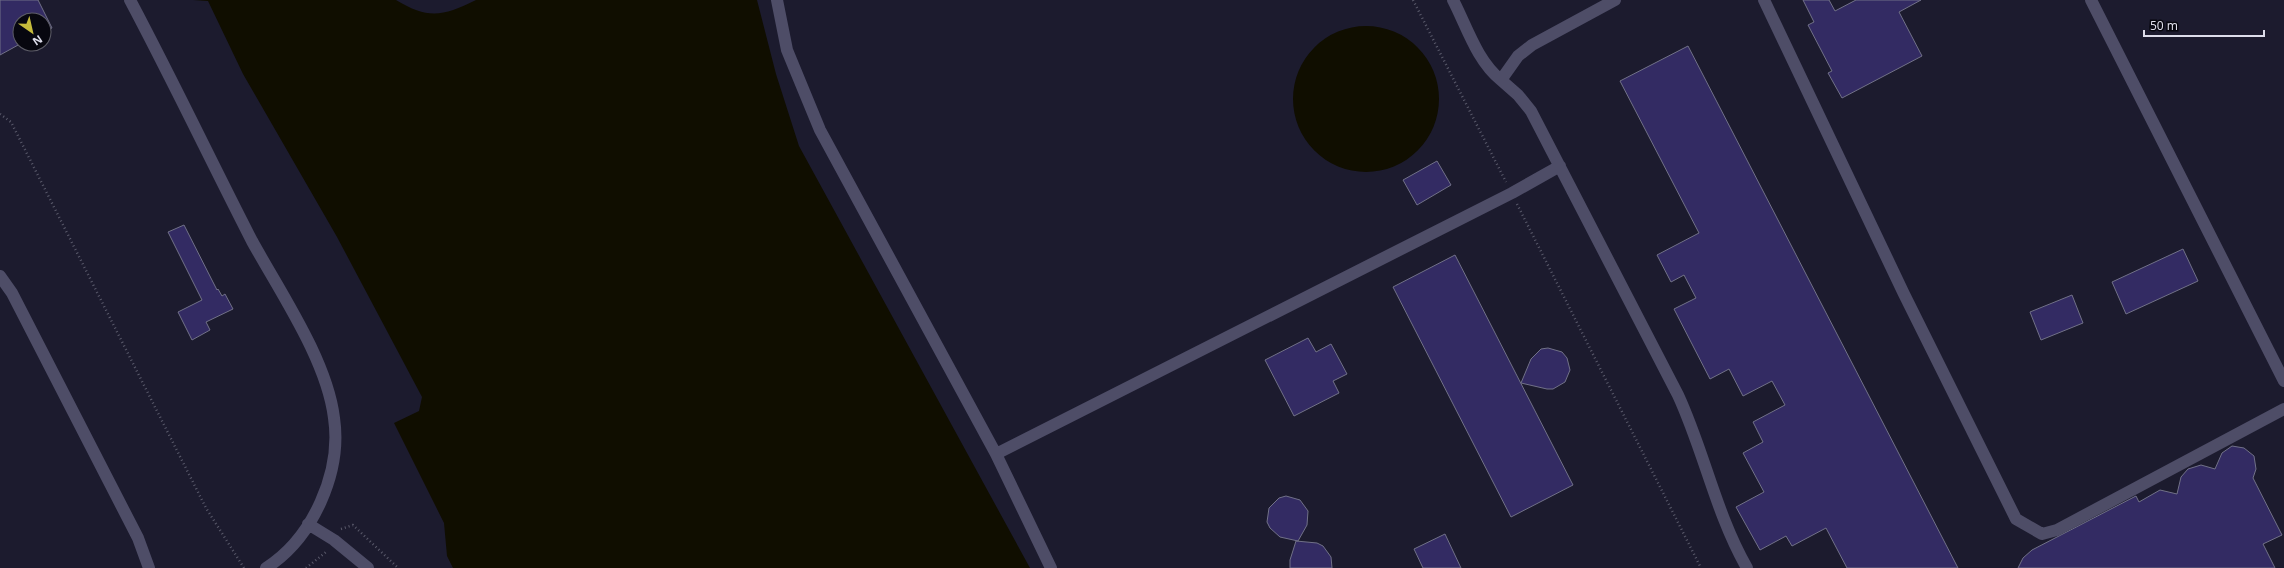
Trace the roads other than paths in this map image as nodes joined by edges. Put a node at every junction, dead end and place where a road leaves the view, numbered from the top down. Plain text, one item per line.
1 (130, 0) edge
2 (776, 0) edge
3 (1453, 0) edge
4 (1615, 0) edge
5 (1764, 0) edge
6 (2091, 0) edge
7 (1501, 80) junction
8 (1560, 166) junction
9 (0, 276) edge
10 (2284, 381) edge
11 (2284, 409) edge
12 (996, 454) junction
13 (308, 524) junction
14 (149, 568) edge
15 (266, 568) edge
16 (368, 568) edge
17 (1051, 568) edge
18 (1747, 568) edge

1 - 13 street
2 - 12 street
3 - 7 street
4 - 7 street
5 - 11 street
6 - 10 street
7 - 8 street
8 - 12 street
8 - 18 street
9 - 14 street
12 - 17 street
13 - 15 street
13 - 16 street

